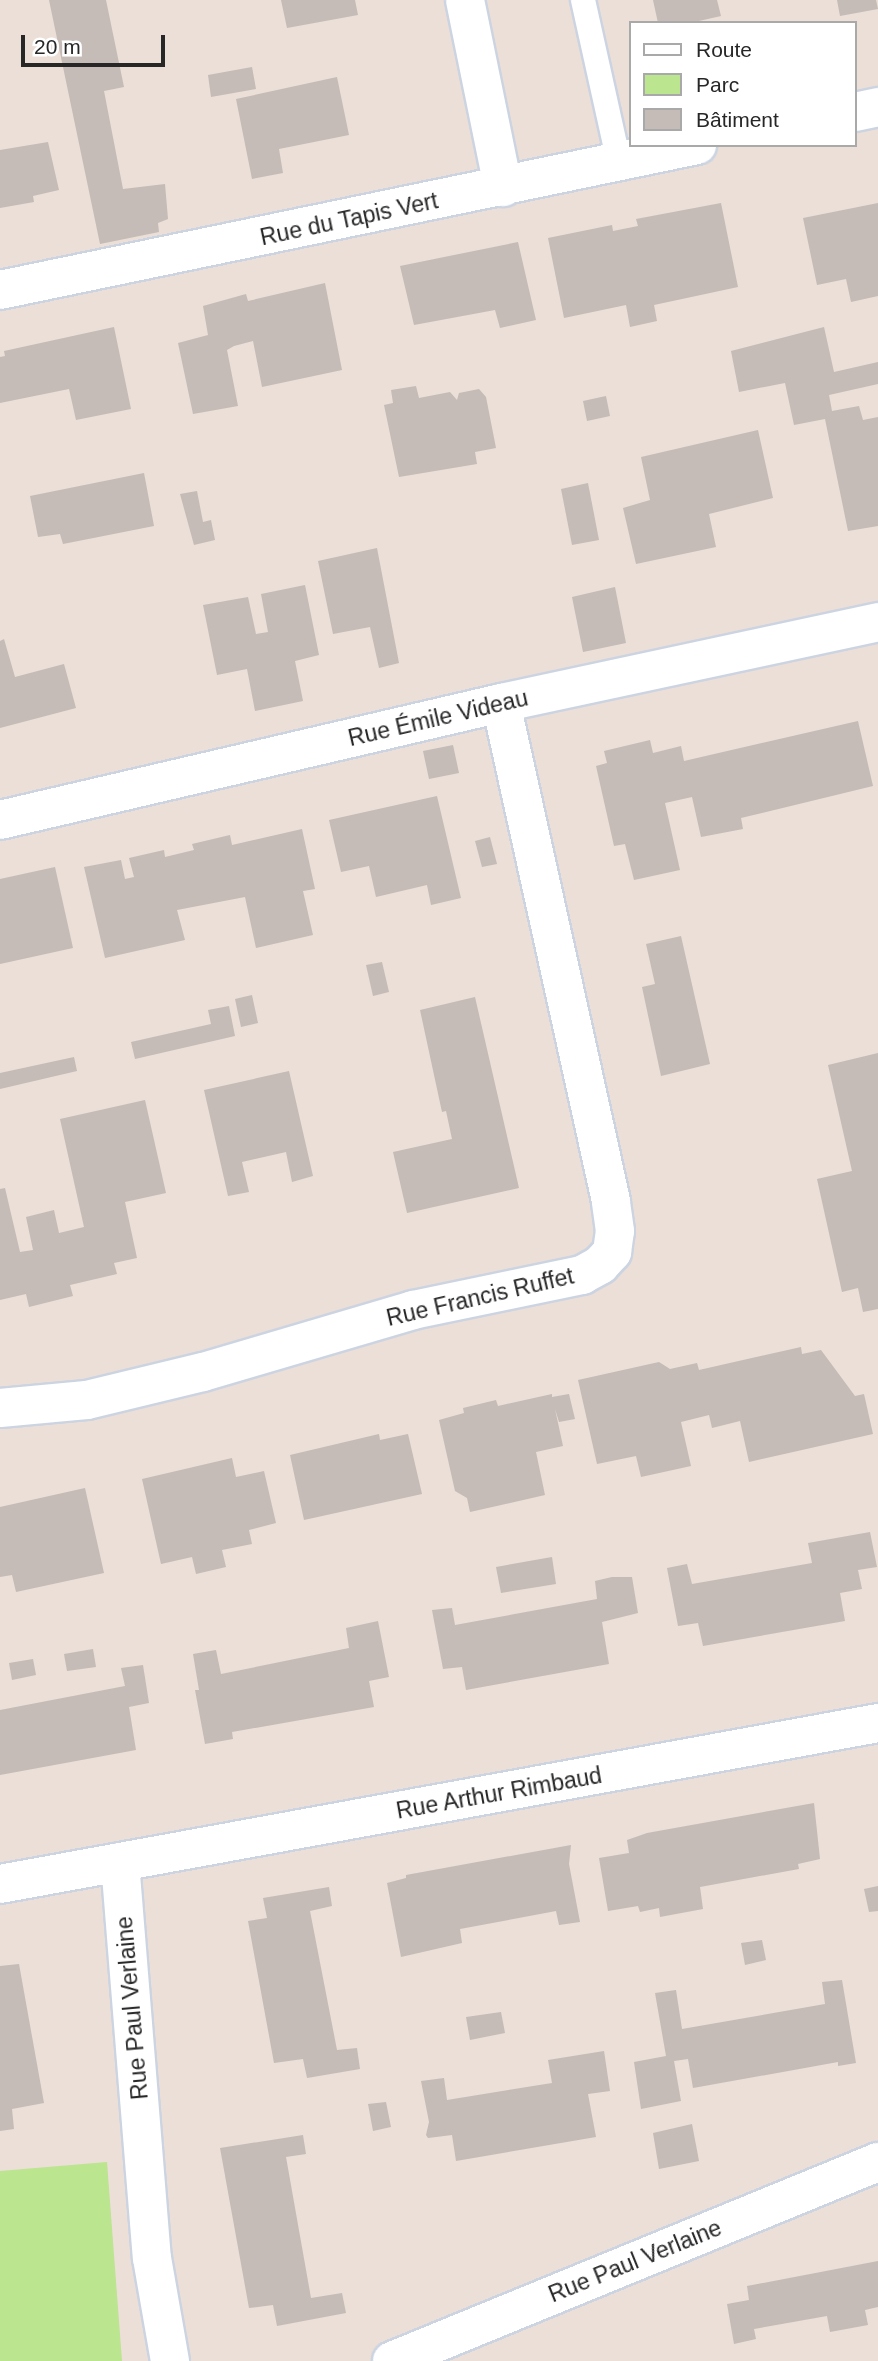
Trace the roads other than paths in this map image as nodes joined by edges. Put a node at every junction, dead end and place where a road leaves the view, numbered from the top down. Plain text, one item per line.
1 (583, 0) edge
2 (470, 1) edge
3 (878, 107) edge
4 (857, 112) edge
5 (688, 147) edge
6 (619, 162) junction
7 (503, 187) junction
8 (0, 290) edge
9 (878, 622) edge
10 (501, 703) junction
11 (0, 820) edge
12 (0, 1408) edge
13 (878, 1723) edge
14 (120, 1862) junction
15 (0, 1884) edge
16 (878, 2162) edge
17 (170, 2361) edge
18 (392, 2361) edge

1 - 6 lane
2 - 7 street
3 - 4 street
5 - 6 street, Rue du Tapis Vert
6 - 7 street, Rue du Tapis Vert
7 - 8 street, Rue du Tapis Vert
9 - 10 street, Rue Émile Videau
10 - 11 street, Rue Émile Videau
10 - 12 street, Rue Francis Ruffet
13 - 14 street, Rue Arthur Rimbaud
14 - 15 street, Rue Arthur Rimbaud
14 - 17 street, Rue Paul Verlaine
16 - 18 street, Rue Paul Verlaine

